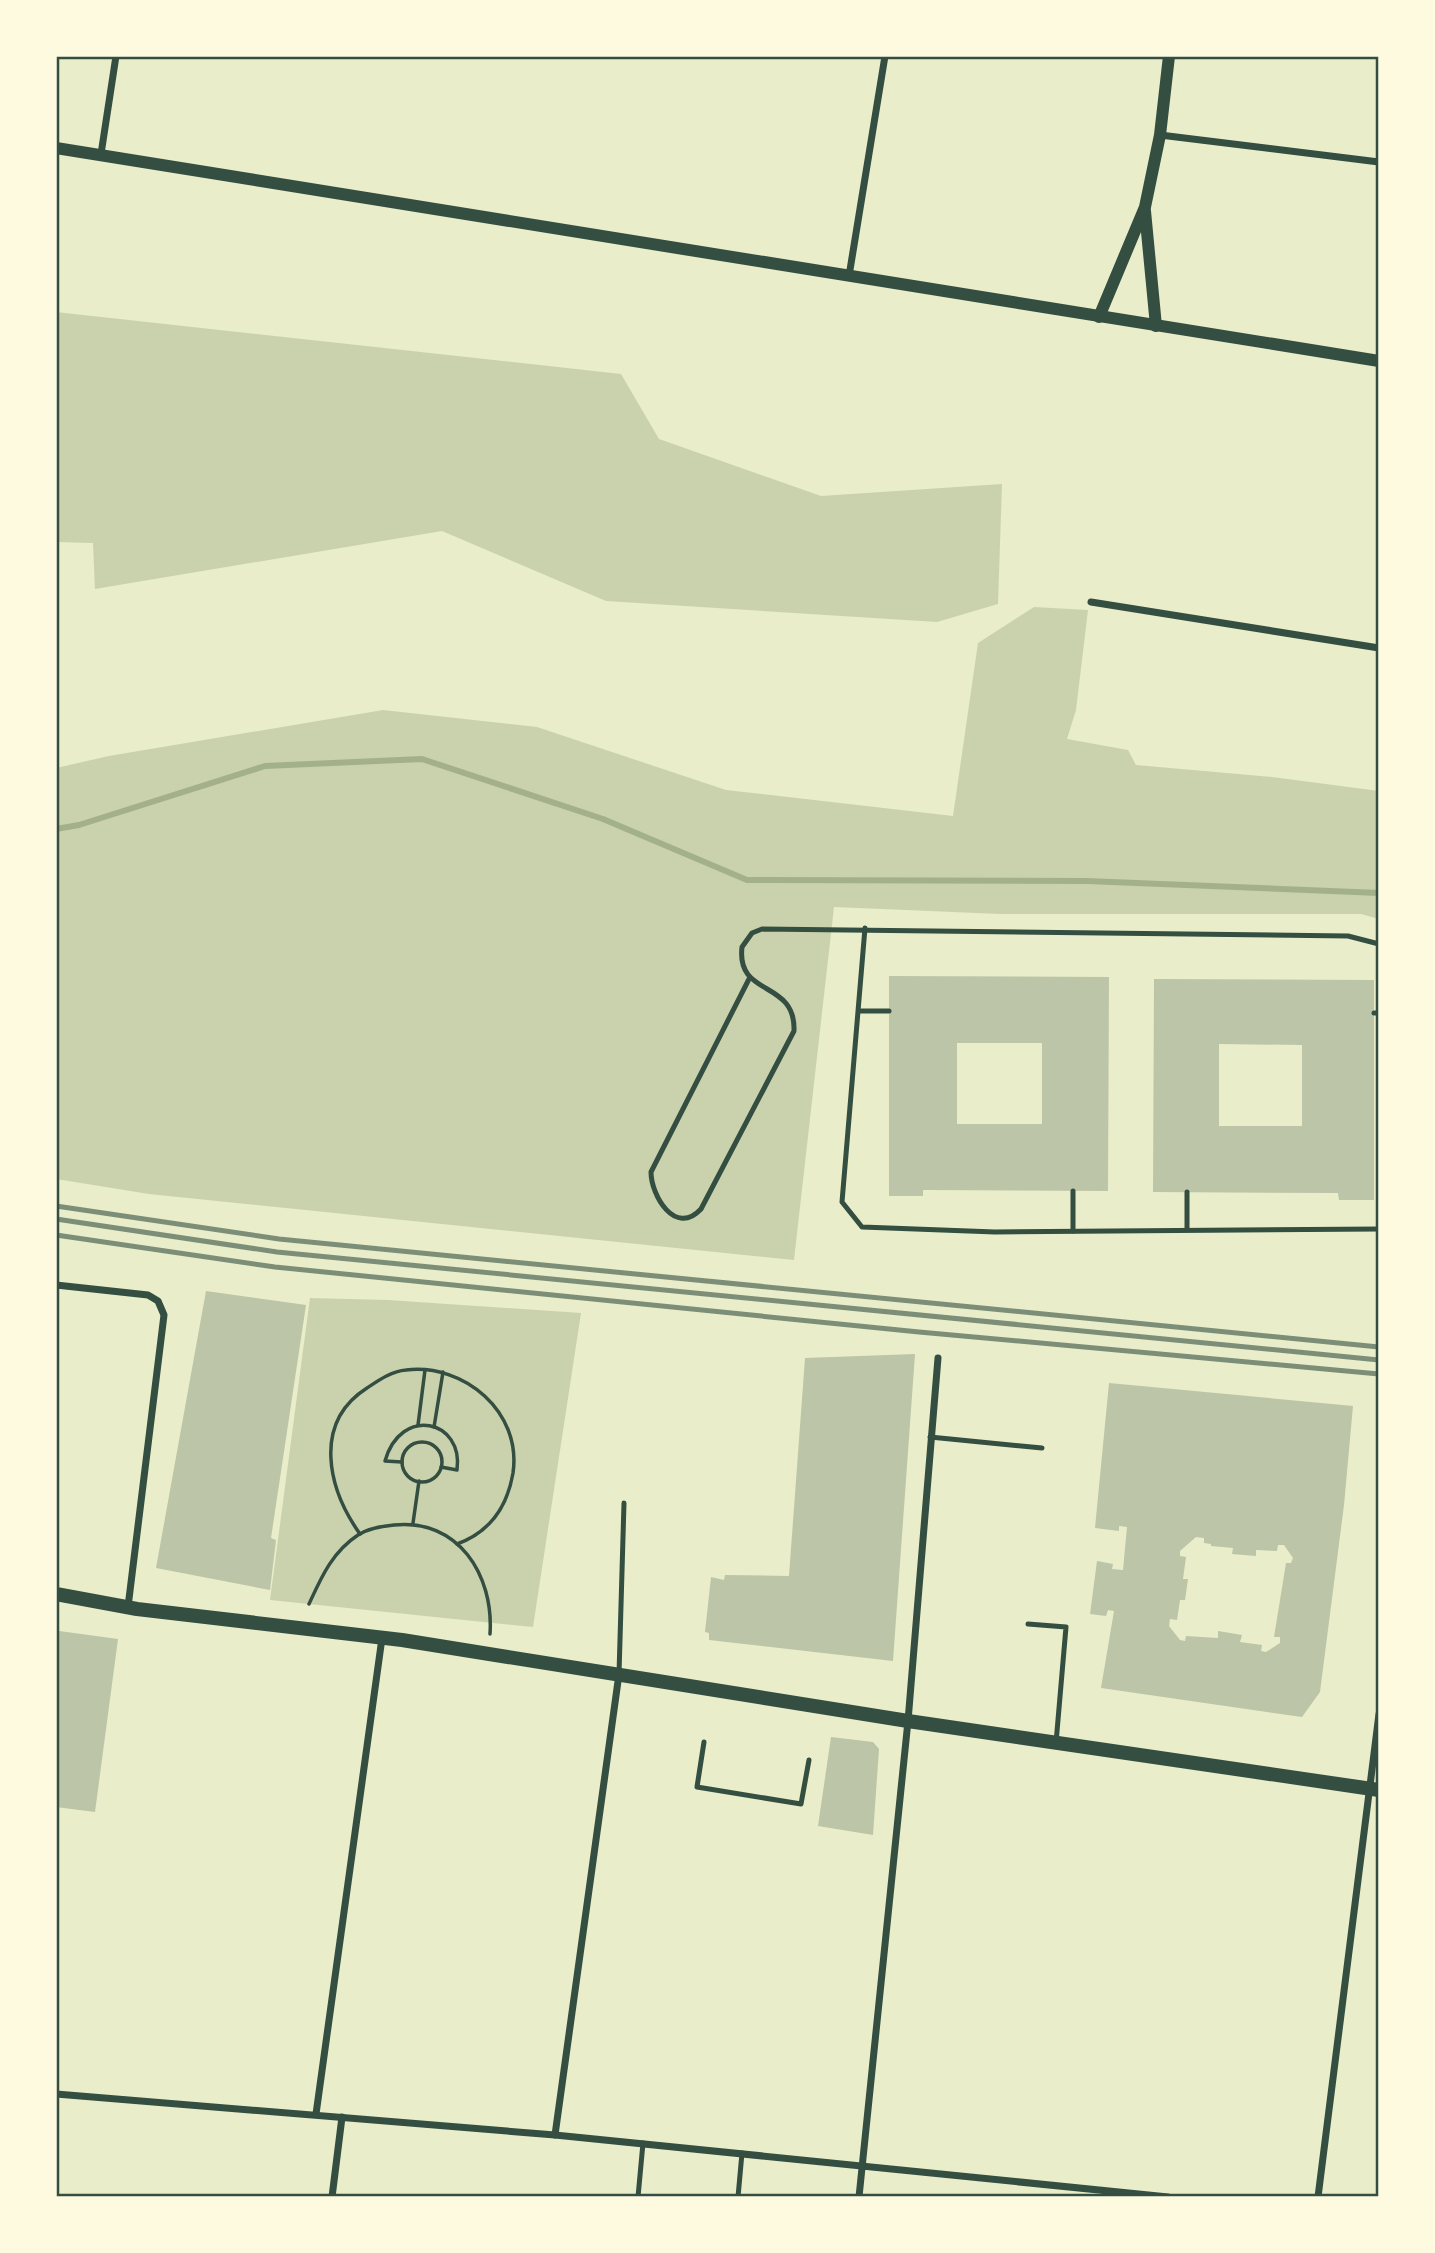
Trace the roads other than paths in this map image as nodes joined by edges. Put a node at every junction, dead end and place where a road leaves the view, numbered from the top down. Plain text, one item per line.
1 (116, 56) edge
2 (885, 56) edge
3 (1169, 56) edge
4 (1160, 135) junction
5 (56, 148) edge
6 (101, 154) junction
7 (1379, 162) edge
8 (1145, 207) junction
9 (849, 276) junction
10 (1099, 317) junction
11 (1156, 326) junction
12 (1379, 362) edge
13 (1091, 602) dead end
14 (1379, 648) edge
15 (864, 928) junction
16 (1379, 944) edge
17 (749, 979) junction
18 (860, 1011) junction
19 (889, 1011) dead end
20 (1073, 1191) dead end
21 (1188, 1192) dead end
22 (1379, 1229) edge
23 (1187, 1230) junction
24 (1073, 1231) junction
25 (56, 1285) edge
26 (938, 1357) dead end
27 (930, 1437) junction
28 (1042, 1448) dead end
29 (624, 1503) dead end
30 (56, 1594) edge
31 (128, 1607) junction
32 (1028, 1623) dead end
33 (382, 1637) junction
34 (619, 1674) junction
35 (1379, 1714) edge
36 (908, 1721) junction
37 (704, 1742) dead end
38 (1056, 1743) junction
39 (809, 1760) dead end
40 (1375, 1789) edge
41 (56, 2094) edge
42 (316, 2114) junction
43 (342, 2117) junction
44 (555, 2135) junction
45 (643, 2143) junction
46 (742, 2153) junction
47 (863, 2165) junction
48 (332, 2197) edge
49 (638, 2197) edge
50 (738, 2197) edge
51 (859, 2197) edge
52 (1168, 2197) edge
53 (1318, 2197) edge

1 - 6 street
2 - 9 street
3 - 4 street
4 - 7 street
4 - 8 street
5 - 6 street
6 - 9 street
8 - 10 street
8 - 11 street
9 - 10 street
10 - 11 street
11 - 12 street
13 - 14 street
15 - 16 lane
15 - 17 lane
15 - 18 lane
17 - 17 lane
18 - 19 lane
18 - 24 lane
20 - 24 lane
21 - 23 lane
22 - 23 lane
23 - 24 lane
25 - 31 street
26 - 27 street
27 - 28 lane
27 - 36 street
29 - 34 lane
30 - 31 main road
31 - 33 main road
32 - 38 lane
33 - 34 main road
33 - 42 street
34 - 36 main road
34 - 44 street
35 - 40 street
36 - 38 main road
36 - 47 street
37 - 39 lane
38 - 40 main road
40 - 53 street
41 - 42 street
42 - 43 street
43 - 44 street
43 - 48 street
44 - 45 street
45 - 46 street
45 - 49 lane
46 - 47 street
46 - 50 lane
47 - 51 street
47 - 52 street

